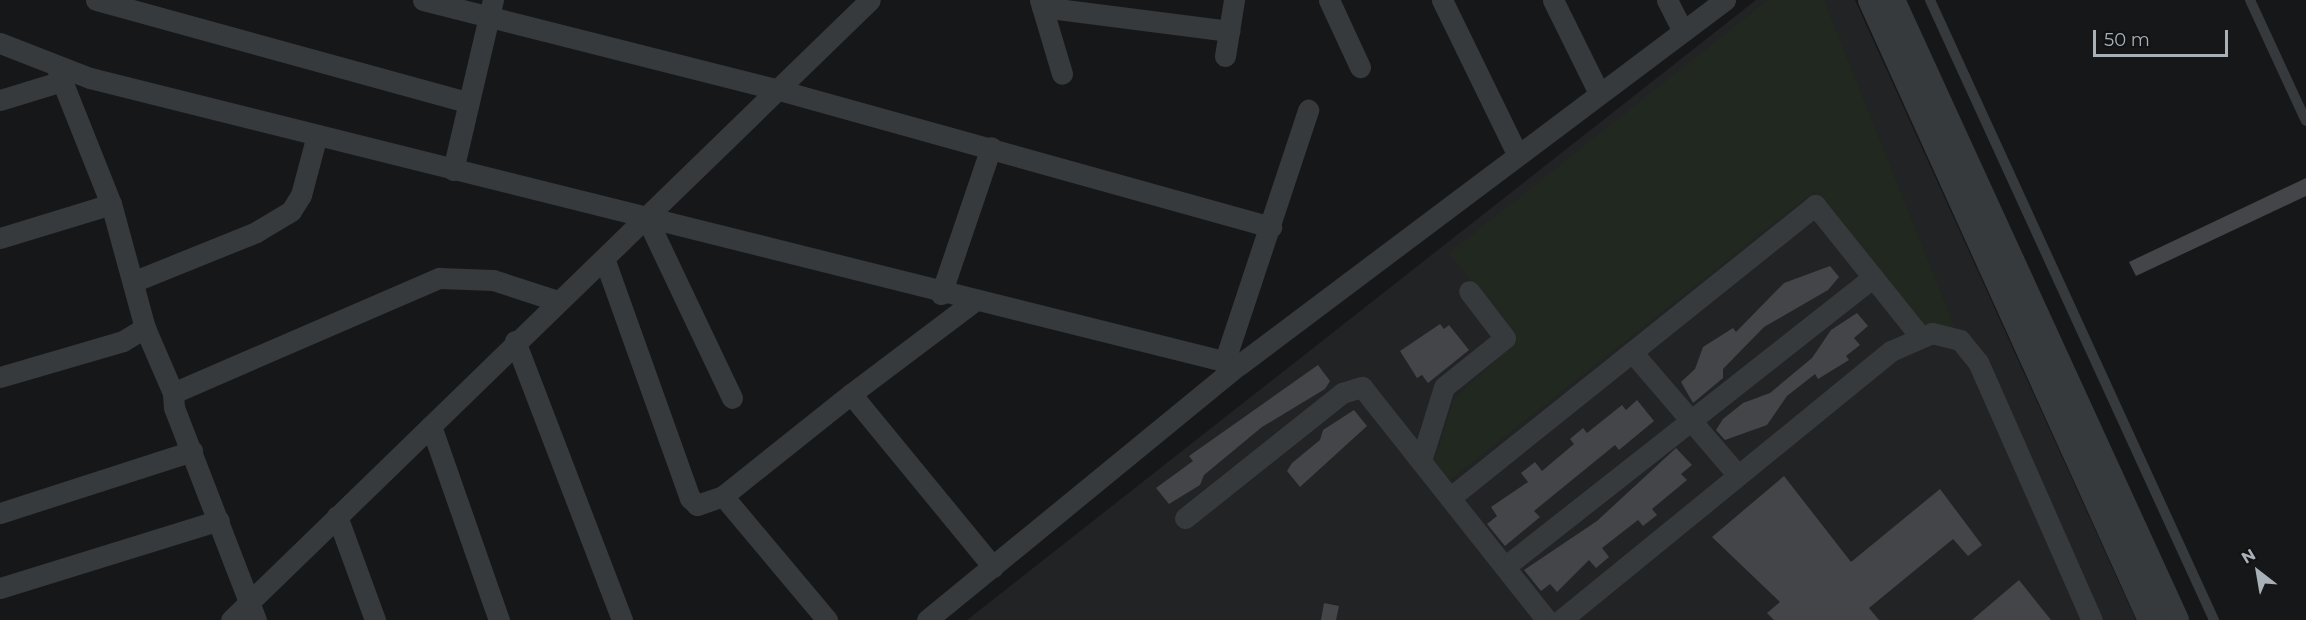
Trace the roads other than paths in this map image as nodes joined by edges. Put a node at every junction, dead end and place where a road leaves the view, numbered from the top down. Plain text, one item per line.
1 (96, 0) edge
2 (423, 0) edge
3 (870, 0) edge
4 (1234, 0) edge
5 (1329, 0) edge
6 (1442, 0) edge
7 (1554, 0) edge
8 (1667, 0) edge
9 (1725, 0) edge
10 (1871, 0) edge
11 (1892, 0) edge
12 (1930, 0) edge
13 (2250, 0) edge
14 (1041, 4) edge
15 (490, 9) edge
16 (1229, 31) junction
17 (1683, 31) junction
18 (0, 43) edge
19 (1225, 56) dead end
20 (1360, 67) dead end
21 (60, 74) junction
22 (1062, 74) dead end
23 (779, 90) junction
24 (1599, 93) junction
25 (0, 100) edge
26 (468, 102) junction
27 (1308, 110) dead end
28 (2306, 121) edge
29 (317, 135) junction
30 (991, 147) junction
31 (1517, 154) junction
32 (453, 170) junction
33 (111, 204) junction
34 (647, 219) junction
35 (1270, 227) junction
36 (0, 238) edge
37 (605, 261) junction
38 (1873, 277) junction
39 (135, 280) junction
40 (1469, 291) dead end
41 (941, 294) junction
42 (558, 301) junction
43 (973, 302) junction
44 (145, 328) junction
45 (1920, 336) junction
46 (515, 341) junction
47 (1632, 352) junction
48 (1231, 364) junction
49 (0, 378) edge
50 (173, 393) junction
51 (851, 394) junction
52 (732, 398) dead end
53 (1689, 421) junction
54 (431, 426) junction
55 (192, 451) junction
56 (1421, 461) junction
57 (1737, 474) junction
58 (723, 496) junction
59 (1451, 498) junction
60 (0, 513) edge
61 (337, 516) junction
62 (1185, 518) dead end
63 (219, 520) junction
64 (1506, 566) junction
65 (993, 567) junction
66 (0, 588) edge
67 (253, 611) edge
68 (231, 620) edge
69 (375, 620) edge
70 (499, 620) edge
71 (622, 620) edge
72 (827, 620) edge
73 (927, 620) edge
74 (1547, 620) edge
75 (1561, 620) edge
76 (2092, 620) edge
77 (2151, 620) edge
78 (2176, 620) edge
79 (2214, 620) edge

1 - 26 street
2 - 15 street
3 - 23 street
4 - 16 street
5 - 20 street
6 - 31 street
7 - 24 street
8 - 17 street
9 - 17 street
10 - 77 street
11 - 78 street
12 - 79 lane
13 - 28 lane
14 - 16 street
14 - 22 street
15 - 23 street
15 - 26 street
16 - 19 street
17 - 24 street
18 - 21 street
21 - 25 street
21 - 29 street
21 - 33 street
23 - 30 street
23 - 34 street
24 - 31 street
26 - 32 street
27 - 35 street
29 - 32 street
29 - 39 street
30 - 35 street
30 - 41 street
31 - 48 street
32 - 34 street
33 - 36 street
33 - 39 street
34 - 37 street
34 - 41 street
34 - 52 street
35 - 48 street
37 - 42 street
37 - 58 street
38 - 45 street
38 - 47 street
38 - 53 street
39 - 44 street
40 - 56 street
41 - 43 street
42 - 46 street
42 - 50 street
43 - 48 street
43 - 51 street
44 - 49 street
44 - 50 street
45 - 57 street
45 - 76 street
46 - 54 street
46 - 71 street
47 - 53 street
47 - 59 street
48 - 65 street
50 - 55 street
51 - 58 street
51 - 65 street
53 - 57 street
53 - 64 street
54 - 61 street
54 - 70 street
55 - 60 street
55 - 63 street
56 - 59 street
56 - 62 street
57 - 75 street
58 - 72 street
59 - 64 street
61 - 67 street
61 - 69 street
63 - 66 street
63 - 67 street
64 - 74 street
65 - 73 street
67 - 68 street

